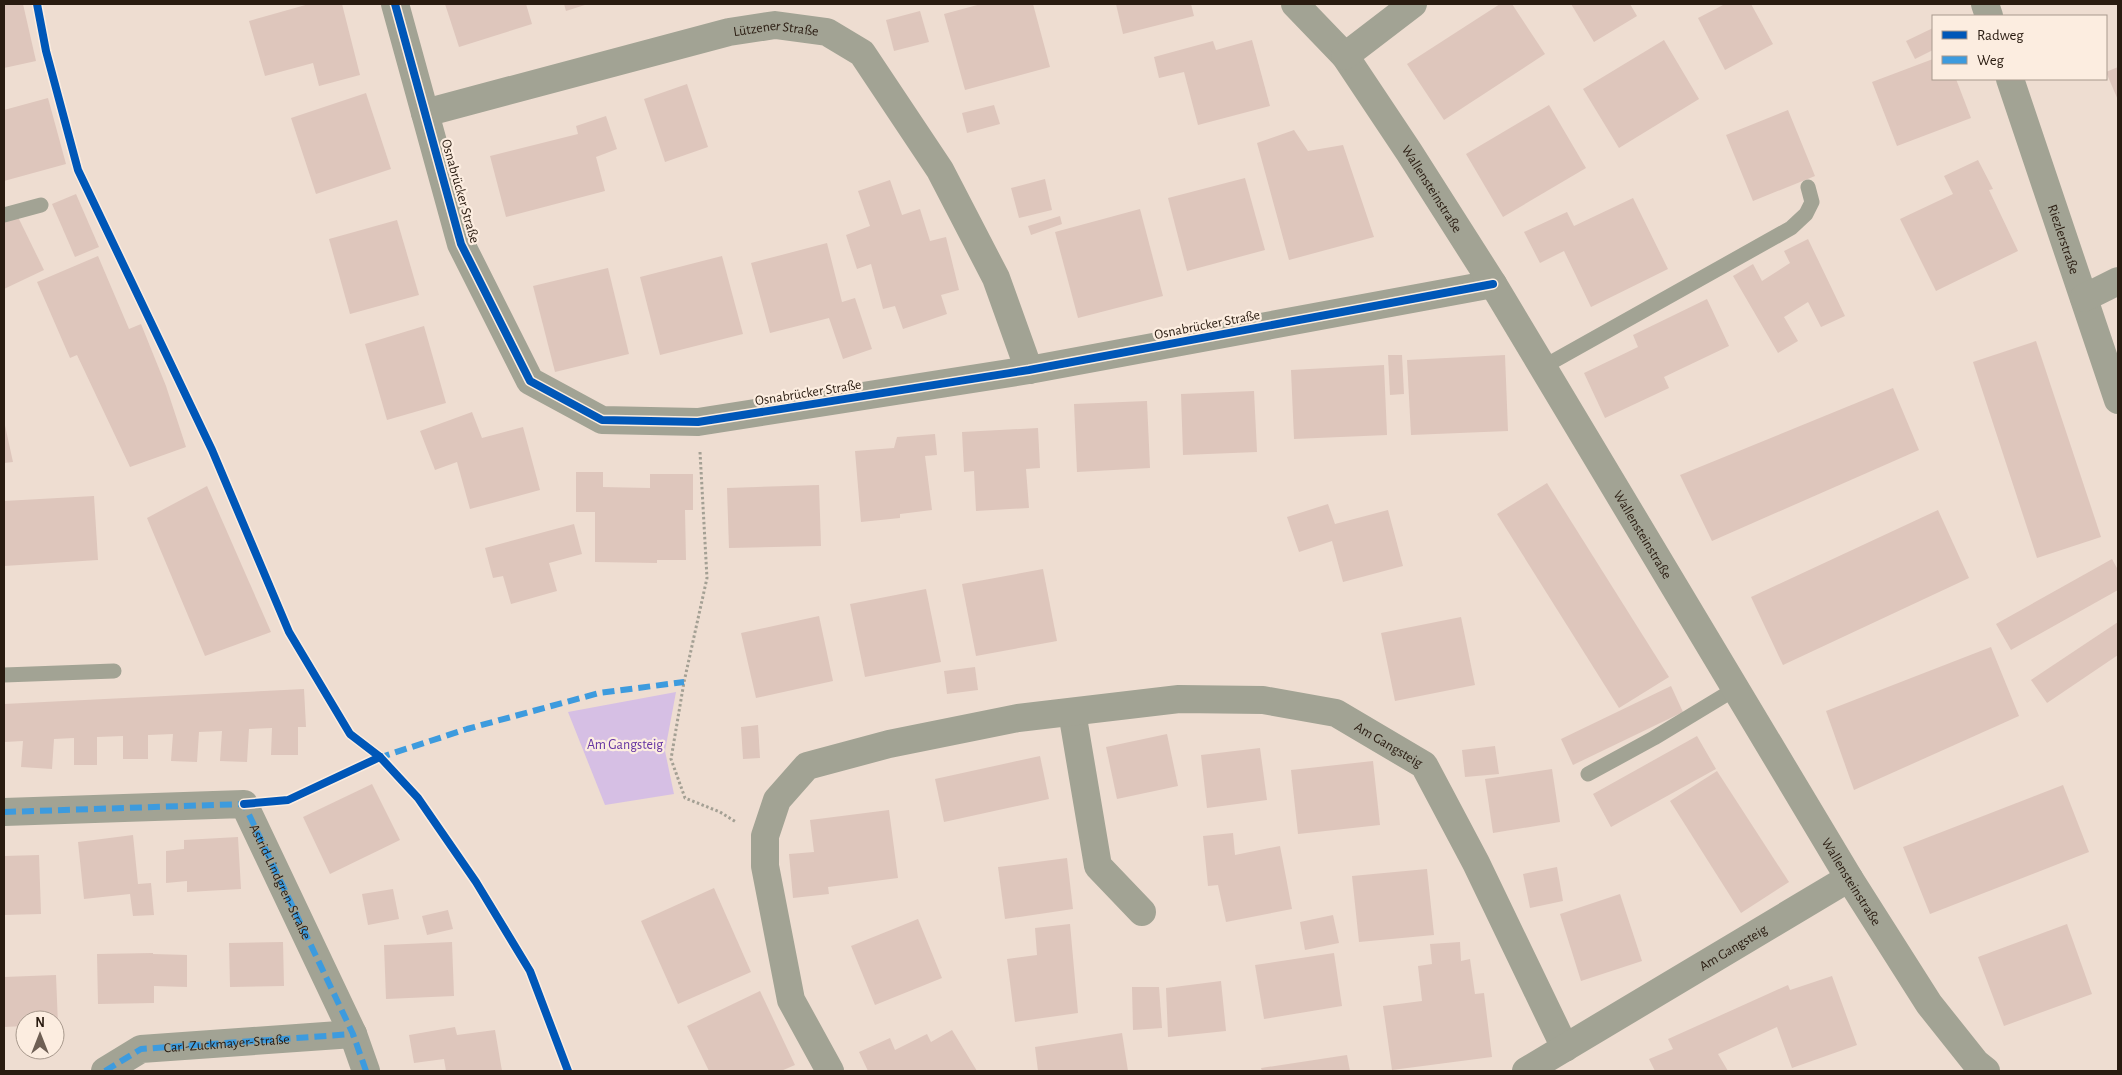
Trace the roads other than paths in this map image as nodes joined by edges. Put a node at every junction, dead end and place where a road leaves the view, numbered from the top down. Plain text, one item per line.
1 (395, 4) edge
2 (1295, 4) edge
3 (1413, 4) edge
4 (1344, 56) junction
5 (2010, 80) edge
6 (425, 113) junction
7 (1808, 187) dead end
8 (41, 205) dead end
9 (4, 215) edge
10 (2118, 281) edge
11 (1493, 284) junction
12 (2084, 298) junction
13 (1543, 367) junction
14 (1028, 370) junction
15 (2118, 400) edge
16 (114, 671) dead end
17 (4, 675) edge
18 (1736, 689) junction
19 (1072, 712) junction
20 (1588, 774) dead end
21 (4, 812) edge
22 (1849, 878) junction
23 (1142, 912) dead end
24 (353, 1034) junction
25 (1565, 1048) junction
26 (104, 1071) edge
27 (366, 1071) edge
28 (830, 1071) edge
29 (1526, 1071) edge
30 (1986, 1071) edge

1 - 6 street, Osnabrücker Straße
2 - 4 street, Wallensteinstraße
3 - 4 street
4 - 11 street, Wallensteinstraße
5 - 12 street, Riezlerstraße
6 - 14 street, Osnabrücker Straße
6 - 14 street, Lützener Straße
7 - 13 lane
8 - 9 lane
10 - 12 street
11 - 13 street, Wallensteinstraße
11 - 14 street, Osnabrücker Straße
12 - 15 street, Riezlerstraße
13 - 18 street, Wallensteinstraße
16 - 17 lane
18 - 20 lane
18 - 22 street, Wallensteinstraße
19 - 23 street
19 - 25 street, Am Gangsteig
19 - 28 street, Am Gangsteig
21 - 24 street, Astrid-Lindgren-Straße
22 - 25 street, Am Gangsteig
22 - 30 street, Wallensteinstraße
24 - 26 street, Carl-Zuckmayer-Straße
24 - 27 street, Astrid-Lindgren-Straße
25 - 29 street, Am Gangsteig

